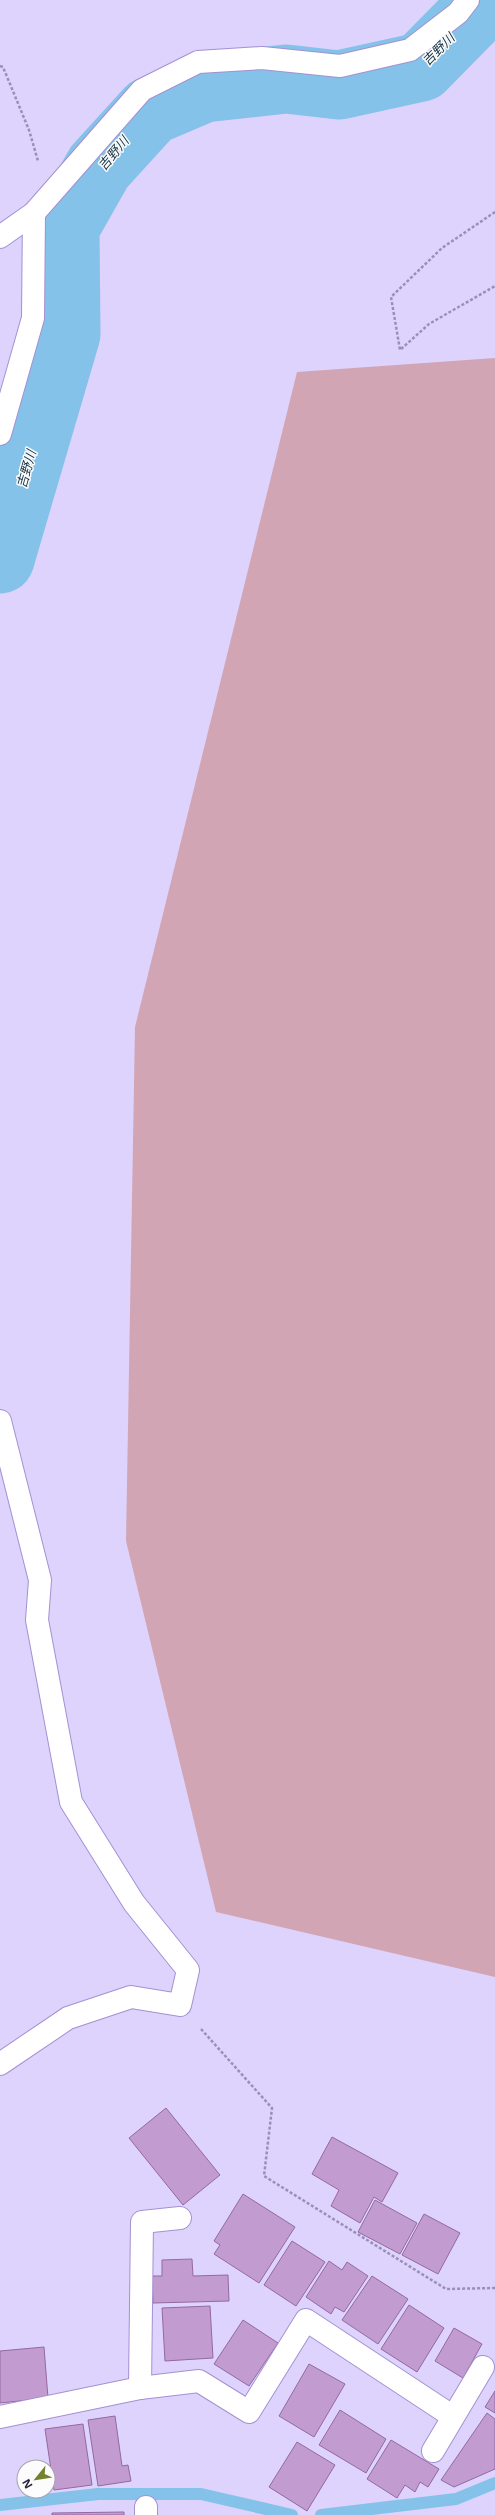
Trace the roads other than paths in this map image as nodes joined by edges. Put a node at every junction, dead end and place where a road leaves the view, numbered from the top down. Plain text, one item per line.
1 (468, 0) edge
2 (34, 214) junction
3 (0, 237) edge
4 (0, 434) edge
5 (0, 1421) edge
6 (0, 2064) edge
7 (180, 2218) dead end
8 (483, 2367) dead end
9 (140, 2388) junction
10 (452, 2416) junction
11 (0, 2417) edge
12 (432, 2450) dead end

1 - 2 street
2 - 3 street
2 - 4 street
5 - 6 street
7 - 9 street
8 - 10 street
9 - 10 street
9 - 11 street
10 - 12 street

